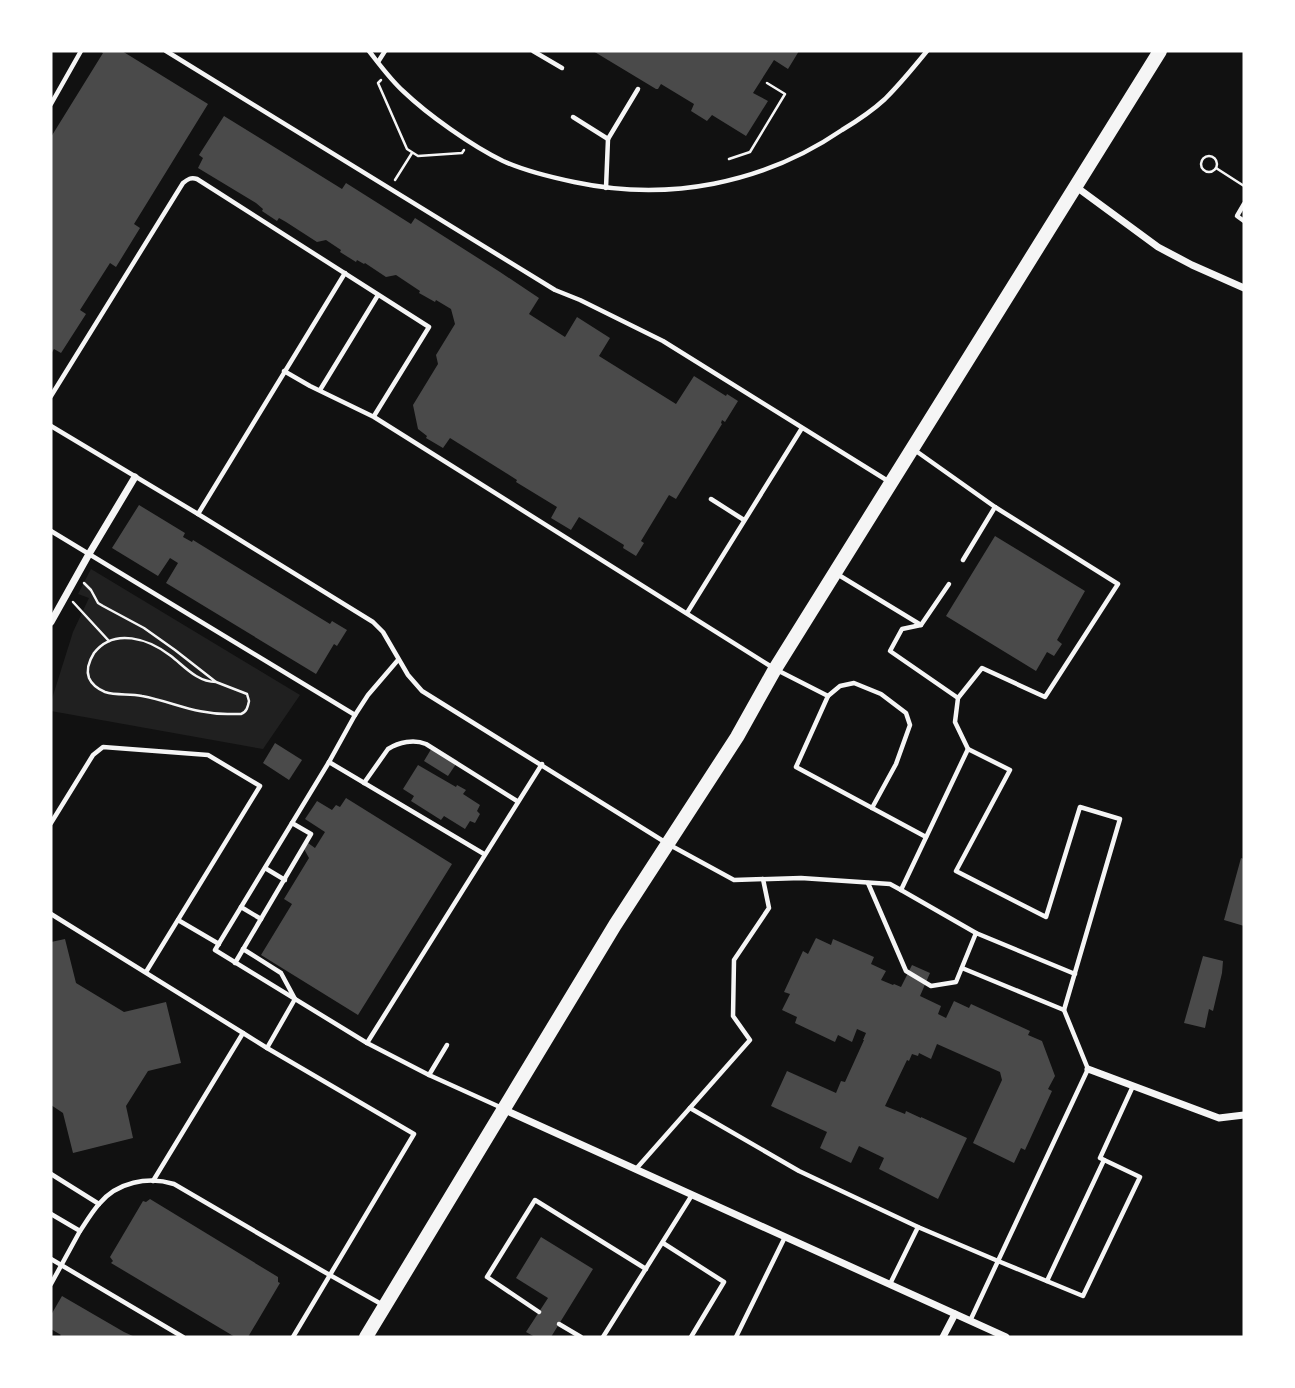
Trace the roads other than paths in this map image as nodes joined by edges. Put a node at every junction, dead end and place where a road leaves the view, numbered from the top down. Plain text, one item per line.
1 (81, 51) edge
2 (166, 51) edge
3 (369, 51) edge
4 (385, 51) edge
5 (533, 51) edge
6 (927, 51) edge
7 (1160, 51) edge
8 (378, 62) junction
9 (562, 68) dead end
10 (638, 89) dead end
11 (51, 104) edge
12 (573, 117) dead end
13 (608, 139) junction
14 (1075, 186) junction
15 (606, 188) junction
16 (1244, 204) edge
17 (1244, 221) edge
18 (345, 273) junction
19 (1244, 288) edge
20 (378, 295) junction
21 (284, 371) junction
22 (320, 390) junction
23 (51, 396) edge
24 (374, 416) junction
25 (51, 426) edge
26 (802, 428) junction
27 (913, 449) junction
28 (135, 477) junction
29 (892, 483) junction
30 (710, 499) dead end
31 (995, 507) junction
32 (198, 514) junction
33 (744, 520) junction
34 (51, 531) edge
35 (89, 554) junction
36 (963, 560) dead end
37 (835, 573) junction
38 (949, 584) dead end
39 (687, 613) junction
40 (51, 622) edge
41 (921, 625) junction
42 (398, 660) junction
43 (775, 669) junction
44 (828, 696) junction
45 (958, 698) junction
46 (355, 715) junction
47 (968, 749) junction
48 (329, 762) junction
49 (542, 764) junction
50 (364, 783) junction
51 (517, 801) junction
52 (872, 808) junction
53 (292, 822) junction
54 (51, 823) edge
55 (926, 837) junction
56 (668, 844) junction
57 (484, 854) junction
58 (265, 868) junction
59 (763, 879) junction
60 (285, 880) junction
61 (868, 883) junction
62 (901, 890) junction
63 (242, 907) junction
64 (51, 914) edge
65 (261, 919) junction
66 (178, 920) junction
67 (976, 933) junction
68 (219, 944) junction
69 (243, 950) junction
70 (235, 963) junction
71 (962, 968) junction
72 (146, 972) junction
73 (1075, 974) junction
74 (295, 999) junction
75 (1065, 1010) junction
76 (243, 1033) junction
77 (367, 1043) junction
78 (447, 1045) dead end
79 (267, 1048) junction
80 (1088, 1069) junction
81 (429, 1075) junction
82 (1133, 1086) junction
83 (690, 1108) junction
84 (505, 1110) junction
85 (1244, 1115) edge
86 (1104, 1160) junction
87 (636, 1169) junction
88 (51, 1174) edge
89 (153, 1181) junction
90 (692, 1195) junction
91 (99, 1204) junction
92 (51, 1214) edge
93 (918, 1227) junction
94 (80, 1231) junction
95 (785, 1237) junction
96 (663, 1242) junction
97 (51, 1259) edge
98 (998, 1261) junction
99 (61, 1265) junction
100 (646, 1269) junction
101 (329, 1275) junction
102 (1047, 1281) junction
103 (51, 1284) edge
104 (890, 1284) junction
105 (385, 1306) junction
106 (539, 1312) dead end
107 (955, 1314) junction
108 (970, 1321) junction
109 (559, 1324) dead end
110 (183, 1337) edge
111 (293, 1337) edge
112 (366, 1337) edge
113 (581, 1337) edge
114 (603, 1337) edge
115 (691, 1337) edge
116 (736, 1337) edge
117 (943, 1337) edge
118 (1006, 1337) edge

1 - 11 lane
2 - 26 lane
3 - 8 lane
4 - 8 lane
5 - 9 lane
6 - 15 lane
7 - 14 main road
8 - 15 lane
10 - 13 lane
12 - 13 lane
13 - 15 lane
14 - 19 street
14 - 27 main road
16 - 17 lane
18 - 20 lane
18 - 21 lane
18 - 23 lane
20 - 22 lane
20 - 24 lane
21 - 22 lane
21 - 32 lane
22 - 24 lane
24 - 39 lane
25 - 28 lane
26 - 29 lane
26 - 33 lane
27 - 29 main road
27 - 31 lane
28 - 32 lane
28 - 35 street
29 - 37 main road
30 - 33 lane
31 - 36 lane
31 - 45 lane
32 - 42 lane
33 - 39 lane
34 - 35 lane
35 - 40 street
35 - 46 lane
37 - 41 lane
37 - 43 main road
38 - 41 lane
39 - 43 lane
41 - 45 lane
42 - 46 lane
42 - 49 lane
43 - 44 lane
43 - 56 main road
44 - 52 lane
44 - 52 lane
45 - 47 lane
46 - 48 lane
47 - 55 lane
47 - 73 lane
48 - 50 lane
48 - 53 lane
49 - 51 lane
49 - 56 lane
50 - 51 lane
50 - 57 lane
51 - 57 lane
52 - 55 lane
53 - 58 lane
53 - 60 lane
54 - 66 lane
55 - 62 lane
56 - 59 lane
56 - 84 main road
57 - 77 lane
58 - 60 lane
58 - 63 lane
59 - 61 lane
59 - 83 lane
60 - 65 lane
61 - 62 lane
61 - 71 lane
62 - 67 lane
63 - 65 lane
63 - 68 lane
64 - 72 lane
65 - 69 lane
66 - 68 lane
66 - 72 lane
67 - 71 lane
67 - 73 lane
68 - 70 lane
69 - 70 lane
69 - 74 lane
70 - 74 lane
71 - 75 lane
72 - 76 lane
73 - 75 lane
74 - 77 lane
74 - 79 lane
75 - 80 lane
76 - 79 lane
76 - 89 lane
77 - 81 lane
78 - 81 lane
79 - 101 lane
80 - 82 street
80 - 98 lane
81 - 84 lane
82 - 85 street
82 - 86 lane
83 - 87 lane
83 - 93 lane
84 - 87 street
84 - 105 main road
86 - 102 lane
86 - 102 lane
87 - 90 street
88 - 91 lane
89 - 91 lane
89 - 101 lane
90 - 95 street
90 - 96 lane
91 - 94 lane
92 - 94 lane
93 - 98 lane
93 - 104 lane
94 - 99 lane
95 - 104 street
95 - 116 lane
96 - 100 lane
96 - 115 lane
97 - 99 lane
98 - 102 lane
98 - 108 lane
99 - 103 lane
99 - 110 lane
100 - 106 lane
100 - 114 lane
101 - 105 lane
101 - 111 lane
104 - 107 street
105 - 112 main road
107 - 108 street
107 - 117 street
108 - 118 street
109 - 113 lane

